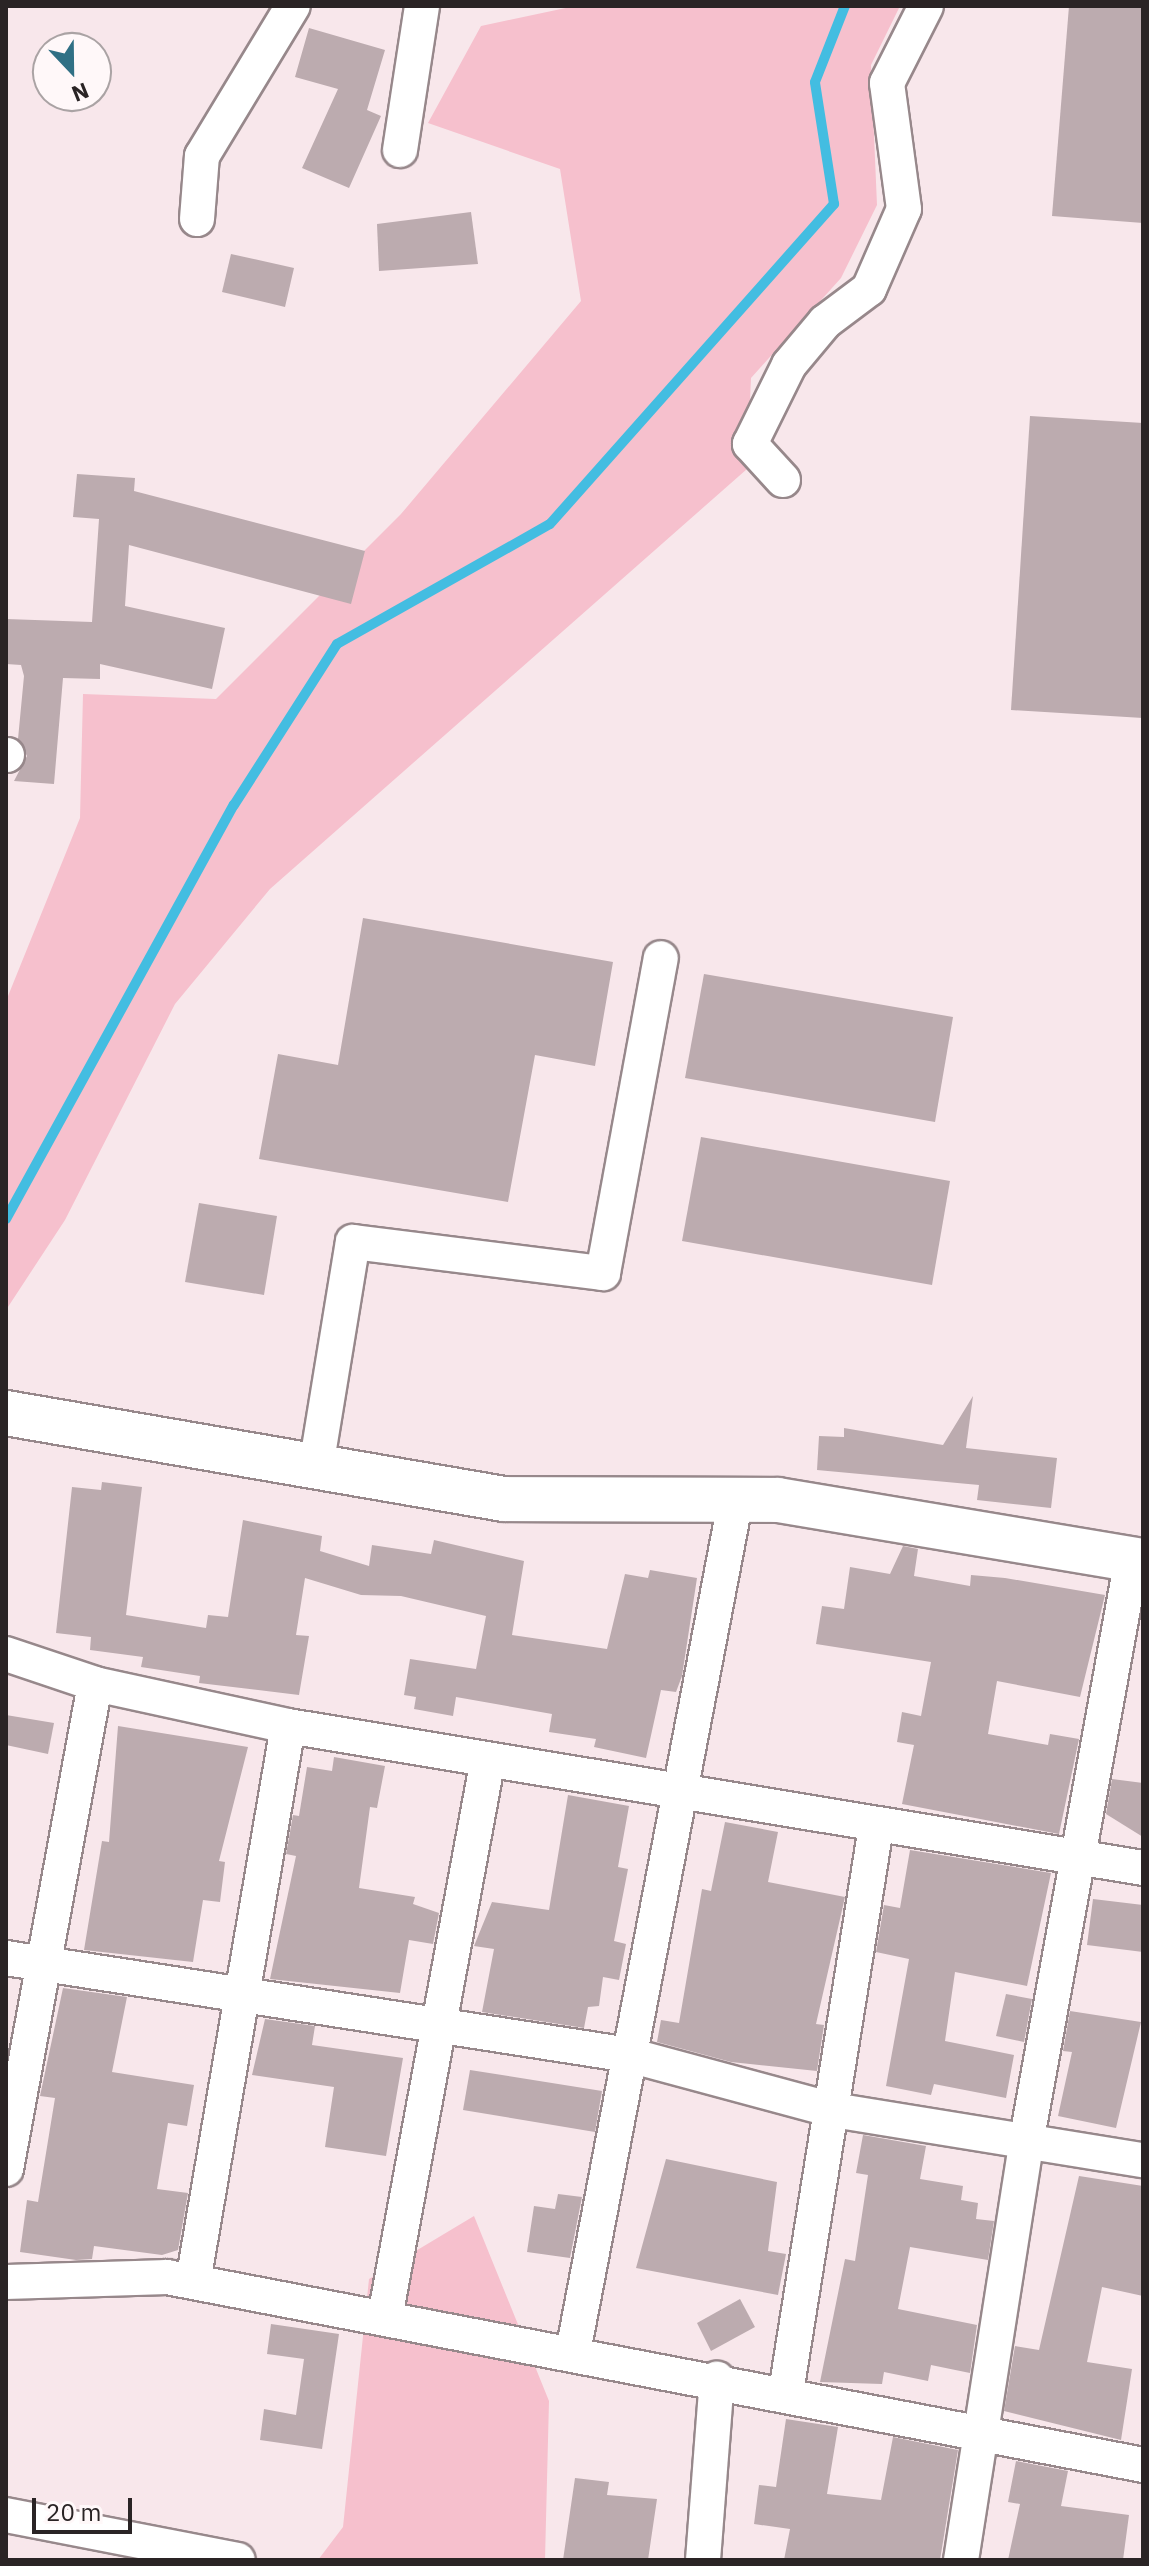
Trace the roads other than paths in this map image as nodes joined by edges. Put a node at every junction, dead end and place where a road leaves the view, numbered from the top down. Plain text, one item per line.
1 (293, 6) edge
2 (422, 6) edge
3 (926, 6) edge
4 (400, 150) dead end
5 (197, 219) dead end
6 (783, 480) dead end
7 (661, 958) dead end
8 (6, 1413) edge
9 (316, 1467) junction
10 (736, 1498) junction
11 (1137, 1560) edge
12 (6, 1654) edge
13 (95, 1684) junction
14 (288, 1726) junction
15 (488, 1759) junction
16 (686, 1787) junction
17 (876, 1827) junction
18 (1082, 1855) junction
19 (1143, 1868) edge
20 (6, 1958) edge
21 (41, 1964) junction
22 (240, 1993) junction
23 (439, 2027) junction
24 (629, 2055) junction
25 (833, 2110) junction
26 (1026, 2143) junction
27 (1143, 2160) edge
28 (6, 2169) edge
29 (6, 2282) edge
30 (193, 2282) junction
31 (385, 2317) junction
32 (573, 2352) junction
33 (717, 2379) junction
34 (786, 2392) junction
35 (985, 2437) junction
36 (1143, 2465) edge
37 (6, 2515) edge
38 (238, 2560) edge
39 (703, 2560) edge
40 (961, 2560) edge

1 - 5 street
2 - 4 street
3 - 6 street
7 - 9 street
8 - 9 street
9 - 10 street
10 - 11 street
10 - 16 street
11 - 18 street
12 - 13 street
13 - 14 street
13 - 21 street
14 - 15 street
14 - 22 street
15 - 16 street
15 - 23 street
16 - 17 street
16 - 24 street
17 - 18 street
17 - 25 street
18 - 19 street
18 - 26 street
20 - 21 street
21 - 22 street
21 - 28 street
22 - 23 street
22 - 30 street
23 - 24 street
23 - 31 street
24 - 25 street
24 - 32 street
25 - 26 street
25 - 34 street
26 - 27 street
26 - 35 street
29 - 30 street
30 - 31 street
31 - 32 street
32 - 33 street
33 - 34 street
33 - 39 street
34 - 35 street
35 - 36 street
35 - 40 street
37 - 38 street

